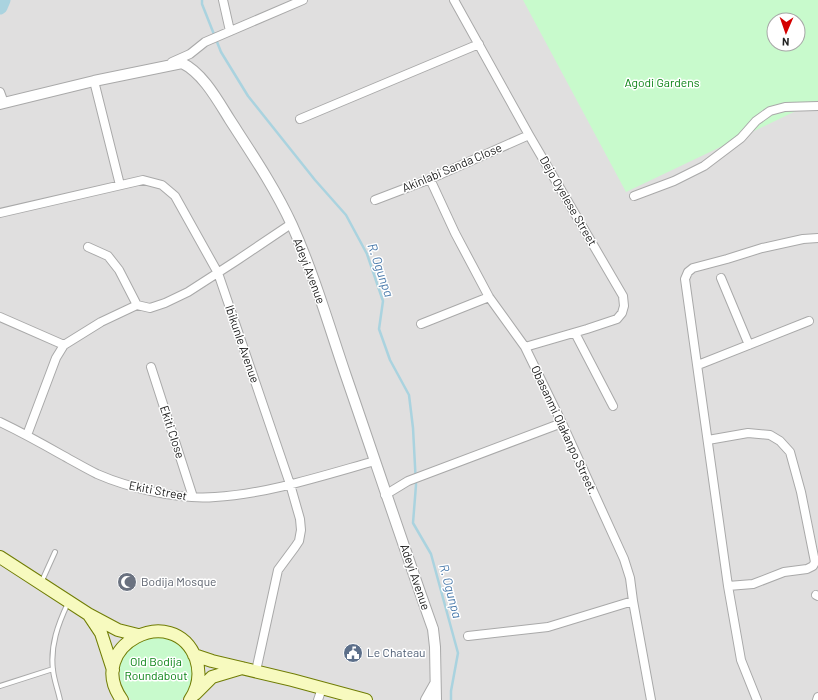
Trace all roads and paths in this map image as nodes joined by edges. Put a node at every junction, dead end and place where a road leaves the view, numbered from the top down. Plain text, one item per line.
1 (223, 0) edge
2 (303, 0) edge
3 (454, 0) edge
4 (226, 32) junction
5 (479, 44) junction
6 (163, 66) junction
7 (94, 81) junction
8 (0, 92) edge
9 (2, 104) edge
10 (818, 106) edge
11 (300, 119) dead end
12 (529, 135) junction
13 (430, 179) junction
14 (120, 185) junction
15 (634, 196) dead end
16 (375, 200) dead end
17 (0, 213) edge
18 (291, 224) junction
19 (818, 238) edge
20 (88, 247) dead end
21 (218, 273) junction
22 (721, 278) dead end
23 (489, 297) junction
24 (137, 305) junction
25 (0, 317) edge
26 (809, 321) dead end
27 (421, 324) dead end
28 (575, 333) junction
29 (64, 345) junction
30 (749, 345) junction
31 (525, 347) junction
32 (698, 365) junction
33 (151, 367) dead end
34 (613, 406) dead end
35 (0, 422) edge
36 (562, 423) junction
37 (27, 435) junction
38 (708, 440) junction
39 (375, 461) junction
40 (290, 484) junction
41 (386, 495) junction
42 (193, 497) junction
43 (55, 552) dead end
44 (0, 557) edge
45 (41, 583) junction
46 (728, 586) junction
47 (69, 601) junction
48 (632, 601) junction
49 (88, 614) junction
50 (138, 635) junction
51 (468, 636) dead end
52 (194, 655) junction
53 (243, 668) junction
54 (52, 669) junction
55 (113, 670) junction
56 (256, 671) junction
57 (435, 684) junction
58 (0, 686) edge
59 (322, 688) junction
60 (818, 697) edge
61 (60, 700) edge
62 (122, 700) edge
63 (190, 700) edge
64 (318, 700) edge
65 (366, 700) edge
66 (426, 700) edge
67 (436, 700) edge
68 (651, 700) edge
69 (758, 700) edge
70 (817, 700) edge

1 - 4 street
2 - 4 street
3 - 5 street, Dejo Oyelese Street
4 - 6 street
5 - 11 street
5 - 12 street, Dejo Oyelese Street
6 - 7 street, Adeyi Avenue
6 - 18 street, Adeyi Avenue
7 - 9 street, Adeyi Avenue
7 - 14 street
8 - 9 street
10 - 15 street
12 - 13 street, Akinlabi Sanda Close
12 - 28 street, Dejo Oyelese Street
13 - 16 street, Akinlabi Sanda Close
13 - 23 street, Obasanmi Olakanpo Street.
14 - 17 street, Ibikunle Avenue
14 - 21 street, Ibikunle Avenue
18 - 21 street
18 - 39 street, Adeyi Avenue
19 - 32 street
20 - 24 street
21 - 24 street
21 - 40 street, Ibikunle Avenue
22 - 30 street
23 - 27 street
23 - 31 street, Obasanmi Olakanpo Street.
24 - 29 street
25 - 29 street
26 - 30 street
28 - 31 street, Dejo Oyelese Street
28 - 34 street
29 - 37 street
30 - 32 street
31 - 36 street, Obasanmi Olakanpo Street.
32 - 38 street
33 - 42 street, Ekiti Close
35 - 37 street, Ekiti Street
36 - 41 street
36 - 48 street, Obasanmi Olakanpo Street.
37 - 42 street, Ekiti Street
38 - 46 street
38 - 46 street
39 - 40 street, Ekiti Street
39 - 41 street, Adeyi Avenue
40 - 42 street, Ekiti Street
40 - 56 street, Ibikunle Avenue
41 - 57 street, Adeyi Avenue
43 - 45 lane
44 - 45 main road
45 - 47 main road
46 - 69 street
47 - 49 main road
47 - 54 lane
48 - 51 street
48 - 68 street, Obasanmi Olakanpo Street.
49 - 50 main road
49 - 55 main road
50 - 52 main road
50 - 55 main road
52 - 53 main road
52 - 63 main road
53 - 56 main road
53 - 63 main road
54 - 58 lane
54 - 61 lane
55 - 62 main road
56 - 59 main road
57 - 66 street, Adeyi Avenue
57 - 67 street, Adeyi Avenue
59 - 64 street
59 - 65 main road
60 - 70 street

